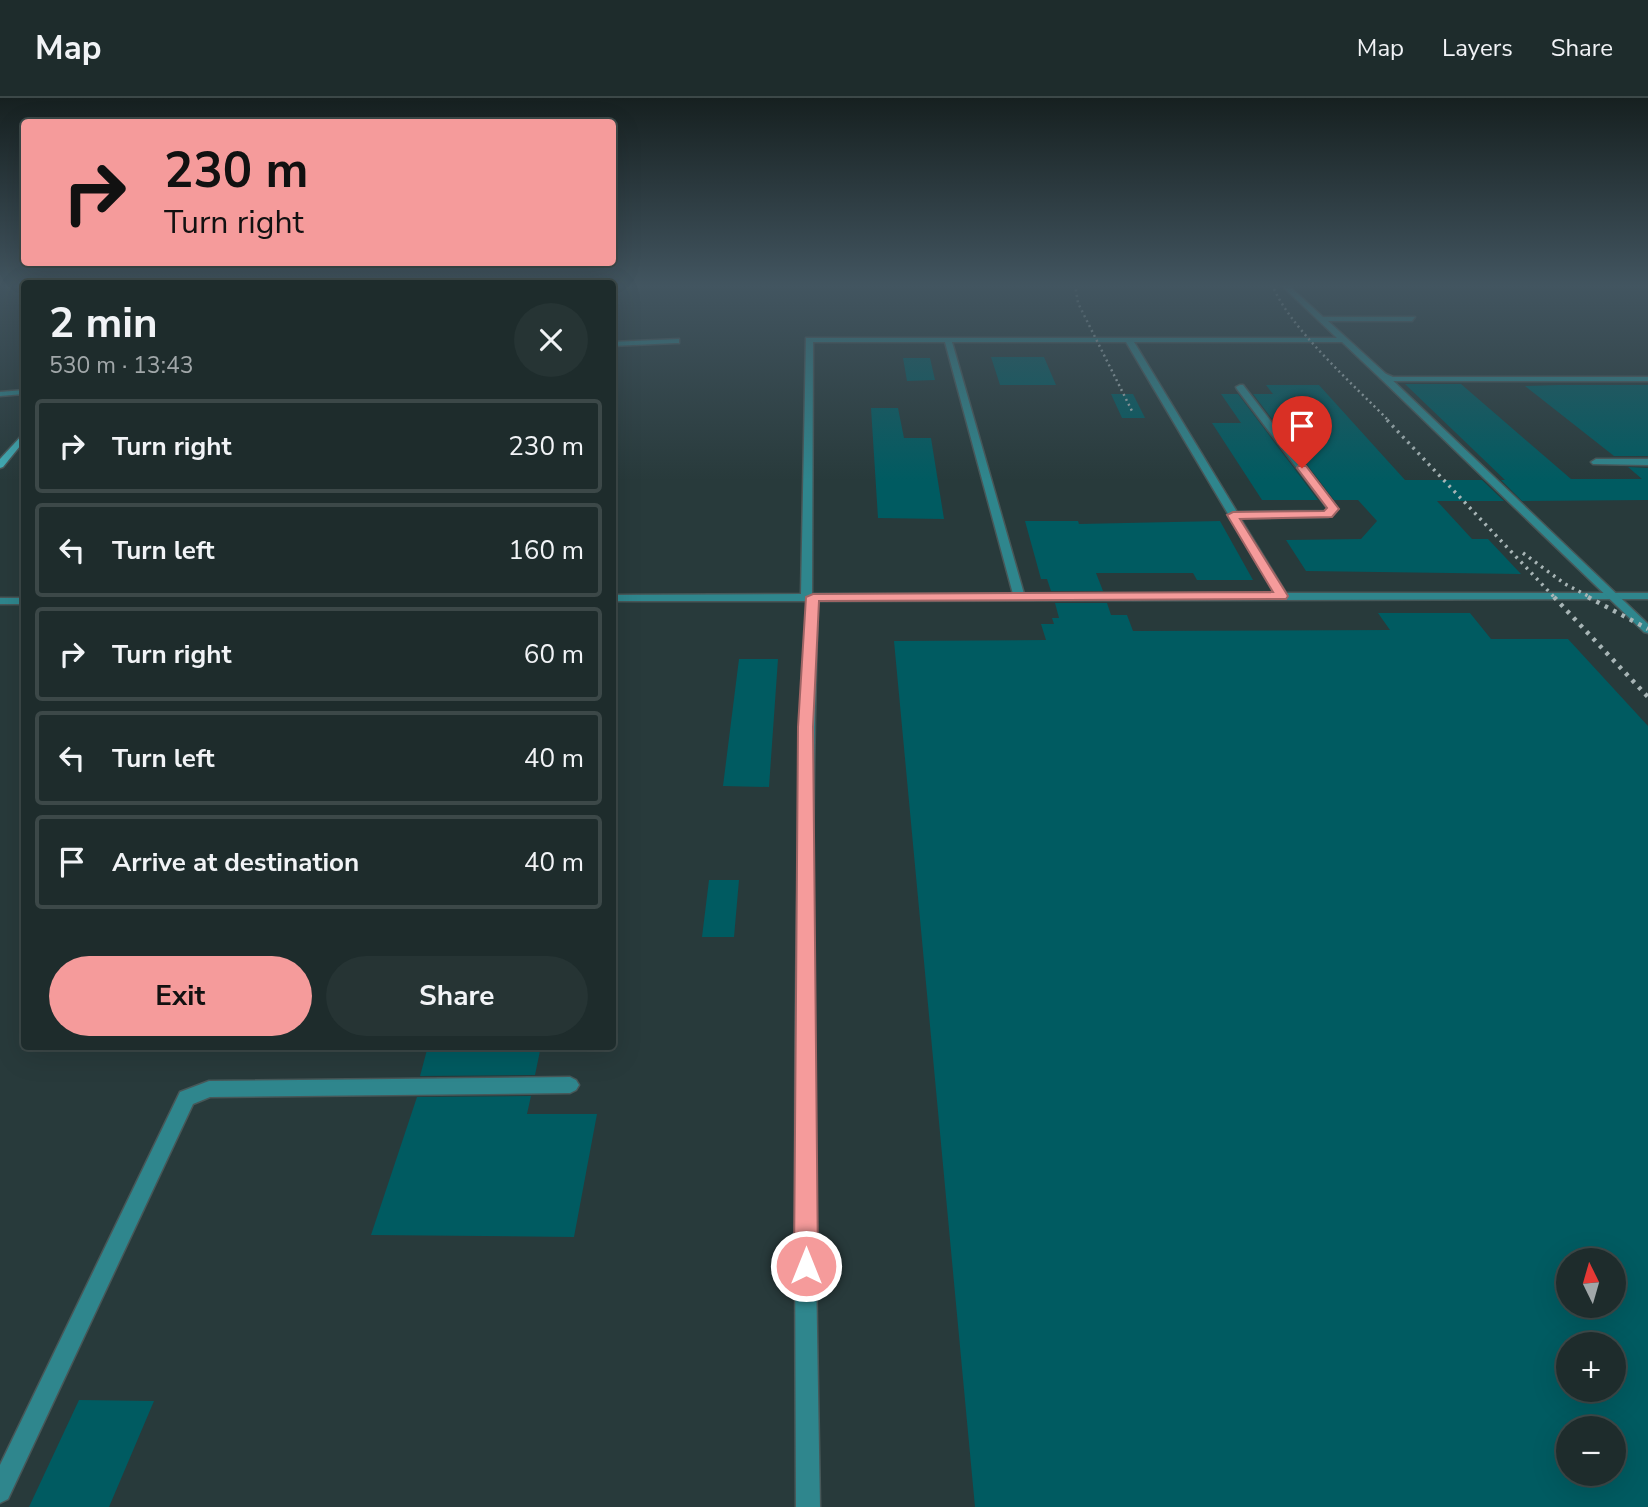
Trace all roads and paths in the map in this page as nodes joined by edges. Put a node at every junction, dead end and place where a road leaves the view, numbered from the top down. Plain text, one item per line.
1 (808, 350) edge
2 (951, 350) edge
3 (1134, 350) edge
4 (1354, 350) edge
5 (1382, 376) junction
6 (1648, 379) edge
7 (1240, 387) dead end
8 (21, 392) edge
9 (0, 394) edge
10 (21, 439) edge
11 (2, 461) edge
12 (1596, 462) dead end
13 (1648, 462) edge
14 (1233, 515) junction
15 (1282, 596) junction
16 (1611, 596) junction
17 (1648, 596) edge
18 (809, 597) junction
19 (1018, 597) junction
20 (616, 598) edge
21 (0, 601) edge
22 (21, 601) edge
23 (1648, 630) edge
24 (570, 1085) dead end
25 (0, 1490) edge
26 (808, 1507) edge

1 - 18 street
2 - 19 street
3 - 14 street
4 - 5 street
5 - 6 street
5 - 16 street
7 - 14 street
8 - 9 street
10 - 11 main road
12 - 13 street
14 - 15 street
15 - 16 street
15 - 19 street
16 - 17 street
16 - 23 street
18 - 19 street
18 - 20 street
18 - 26 street
21 - 22 street
24 - 25 street

